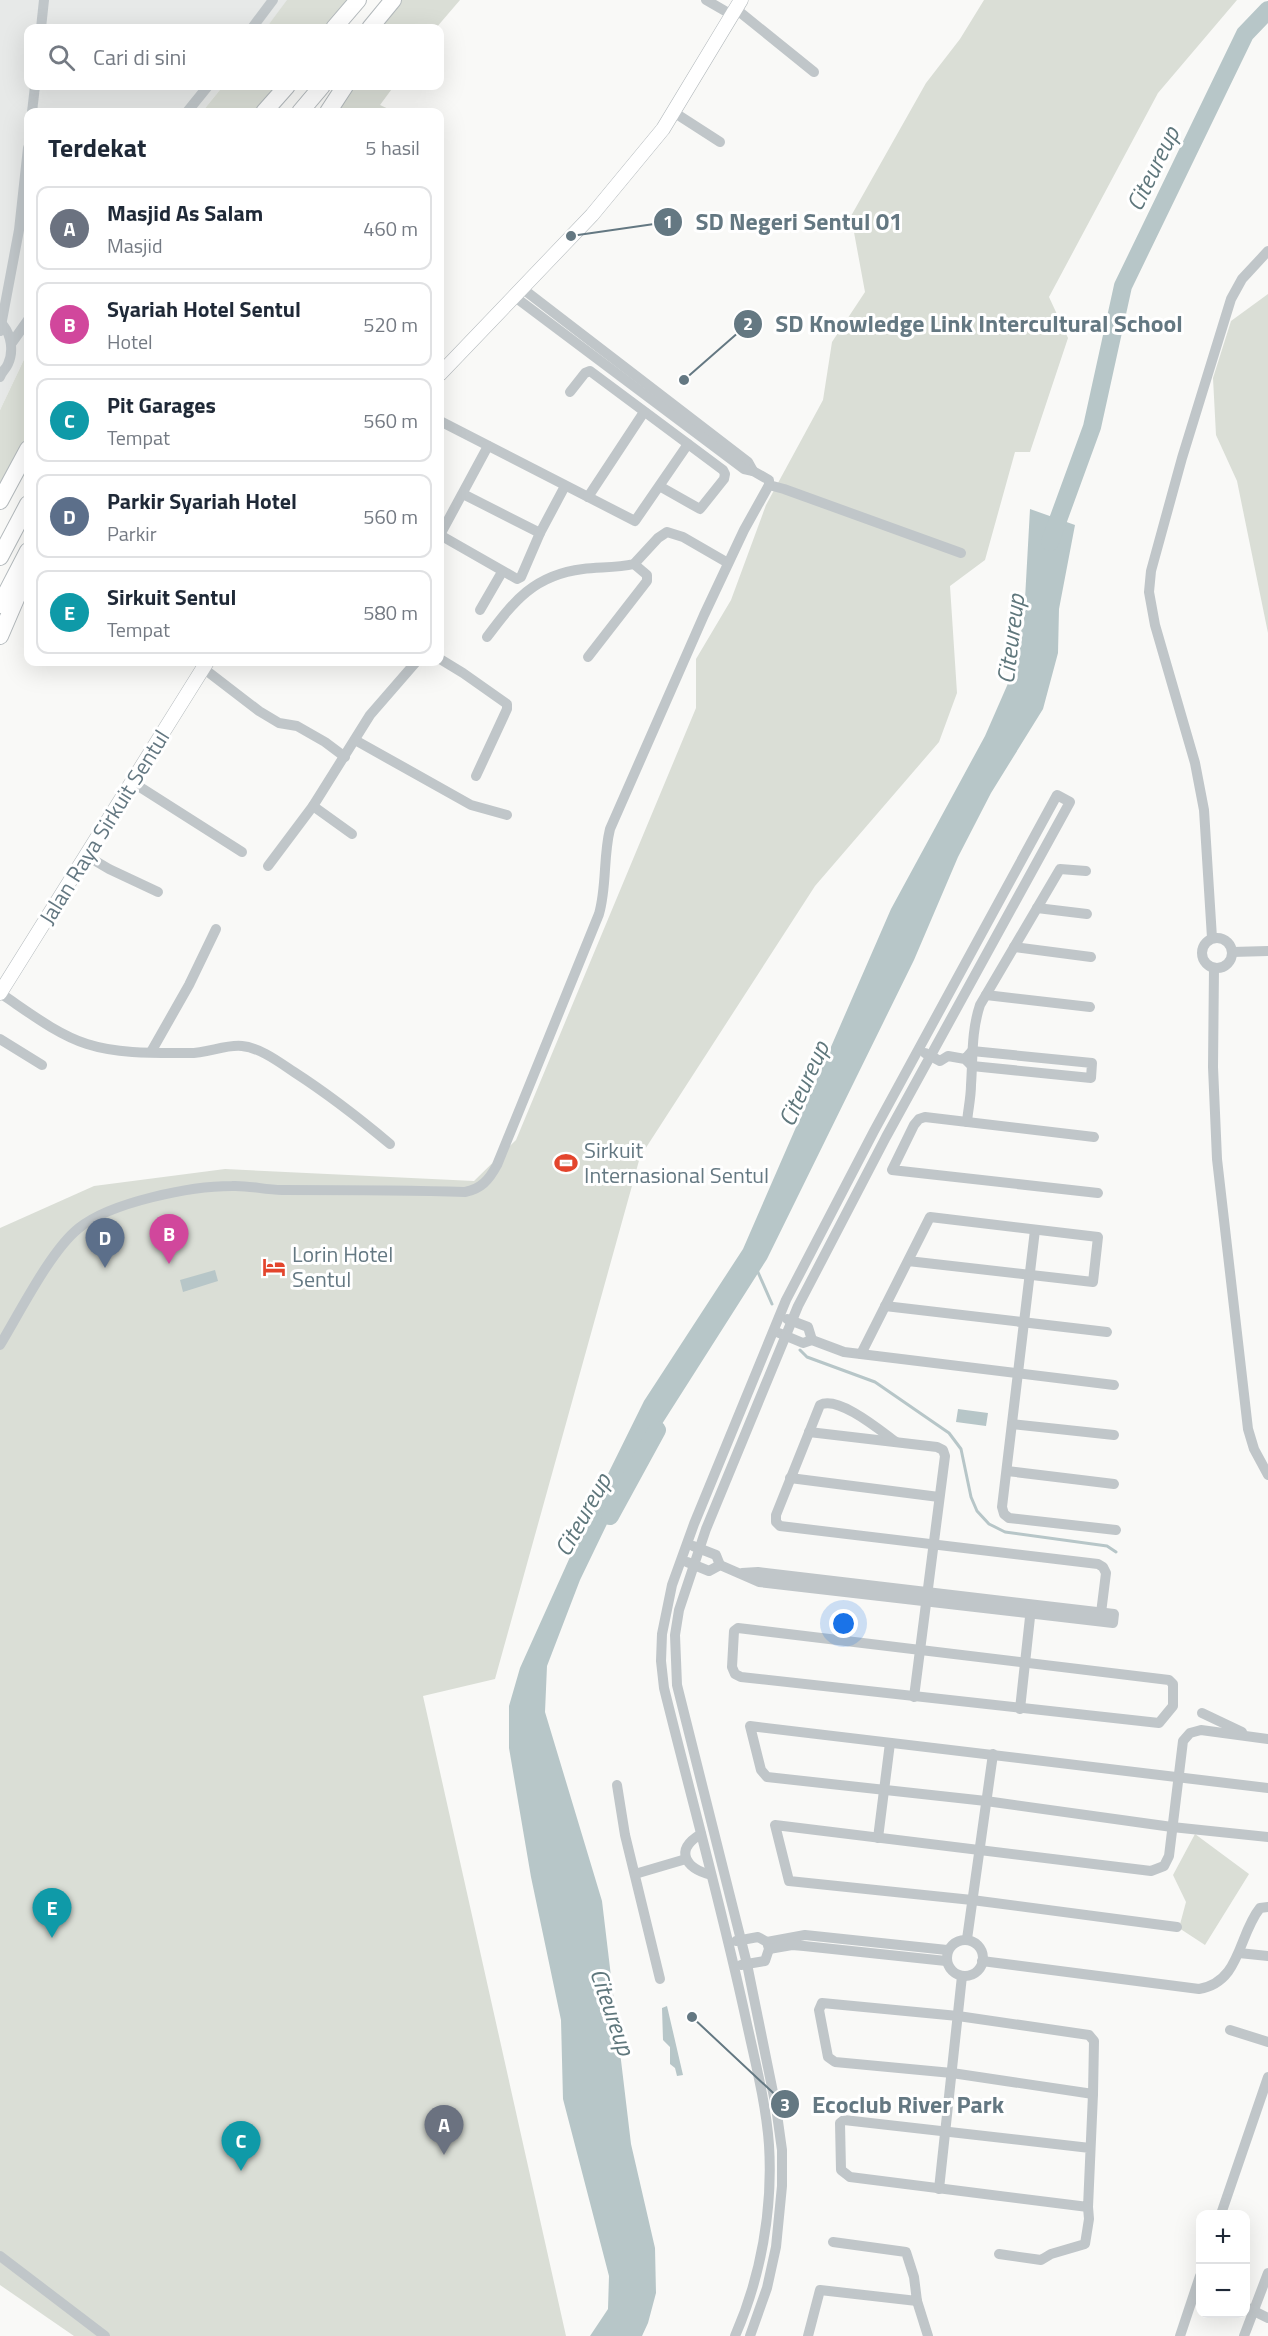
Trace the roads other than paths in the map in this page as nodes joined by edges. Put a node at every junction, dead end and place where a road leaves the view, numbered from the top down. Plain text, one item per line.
1 (44, 0) edge
2 (273, 0) edge
3 (358, 0) edge
4 (394, 0) edge
5 (706, 0) edge
6 (736, 8) edge
7 (41, 24) edge
8 (255, 24) edge
9 (337, 24) edge
10 (373, 24) edge
11 (381, 24) edge
12 (814, 72) dead end
13 (35, 90) edge
14 (205, 90) edge
15 (283, 90) edge
16 (319, 90) edge
17 (342, 90) edge
18 (32, 108) edge
19 (190, 108) edge
20 (268, 108) edge
21 (303, 108) edge
22 (331, 108) edge
23 (675, 113) junction
24 (720, 142) dead end
25 (24, 184) edge
26 (1268, 251) edge
27 (519, 293) junction
28 (24, 326) edge
29 (1, 328) edge
30 (11, 344) junction
31 (444, 370) edge
32 (0, 371) edge
33 (570, 392) dead end
34 (644, 412) junction
35 (444, 423) edge
36 (688, 444) junction
37 (488, 446) junction
38 (24, 456) edge
39 (565, 486) junction
40 (661, 486) junction
41 (769, 486) junction
42 (463, 494) junction
43 (588, 497) junction
44 (0, 501) edge
45 (24, 512) edge
46 (444, 528) edge
47 (540, 533) junction
48 (444, 537) edge
49 (961, 553) dead end
50 (0, 557) edge
51 (24, 559) edge
52 (728, 563) junction
53 (634, 564) junction
54 (502, 572) junction
55 (24, 581) edge
56 (0, 605) edge
57 (480, 610) dead end
58 (0, 636) edge
59 (487, 637) dead end
60 (588, 657) dead end
61 (444, 662) edge
62 (204, 666) edge
63 (206, 666) edge
64 (413, 666) edge
65 (355, 740) junction
66 (345, 757) junction
67 (476, 776) dead end
68 (132, 782) junction
69 (314, 806) junction
70 (507, 815) dead end
71 (352, 834) dead end
72 (242, 852) dead end
73 (87, 856) junction
74 (268, 866) dead end
75 (1086, 871) dead end
76 (158, 892) dead end
77 (1037, 908) junction
78 (1087, 914) dead end
79 (216, 929) dead end
80 (1212, 938) junction
81 (1014, 947) junction
82 (1268, 951) edge
83 (1232, 952) junction
84 (1091, 957) dead end
85 (1214, 968) junction
86 (0, 993) edge
87 (986, 995) junction
88 (1090, 1006) dead end
89 (927, 1036) junction
90 (0, 1039) edge
91 (938, 1043) junction
92 (920, 1049) junction
93 (151, 1052) junction
94 (931, 1056) junction
95 (948, 1056) junction
96 (970, 1059) junction
97 (42, 1065) dead end
98 (966, 1122) junction
99 (1094, 1137) dead end
100 (390, 1144) dead end
101 (1098, 1193) dead end
102 (1035, 1230) junction
103 (908, 1261) junction
104 (1029, 1275) junction
105 (885, 1306) junction
106 (780, 1315) junction
107 (792, 1321) junction
108 (1024, 1323) junction
109 (773, 1330) junction
110 (1107, 1332) dead end
111 (785, 1336) junction
112 (812, 1340) junction
113 (0, 1345) edge
114 (861, 1354) junction
115 (1018, 1373) junction
116 (1114, 1385) dead end
117 (1012, 1424) junction
118 (809, 1432) junction
119 (1114, 1435) dead end
120 (896, 1442) junction
121 (1006, 1471) junction
122 (1268, 1475) edge
123 (790, 1478) junction
124 (1114, 1484) dead end
125 (939, 1497) junction
126 (1116, 1530) dead end
127 (687, 1544) junction
128 (933, 1544) junction
129 (699, 1549) junction
130 (681, 1560) junction
131 (693, 1565) junction
132 (720, 1565) junction
133 (926, 1597) junction
134 (1030, 1609) junction
135 (919, 1649) junction
136 (1025, 1662) junction
137 (914, 1697) junction
138 (1020, 1709) junction
139 (1202, 1713) dead end
140 (1254, 1737) junction
141 (1268, 1739) edge
142 (890, 1743) junction
143 (993, 1754) junction
144 (1177, 1777) junction
145 (617, 1785) dead end
146 (1268, 1788) edge
147 (884, 1790) junction
148 (986, 1801) junction
149 (1172, 1827) junction
150 (700, 1834) junction
151 (1268, 1837) edge
152 (878, 1838) junction
153 (980, 1850) junction
154 (686, 1859) junction
155 (635, 1874) junction
156 (711, 1875) junction
157 (972, 1900) junction
158 (1268, 1907) edge
159 (1177, 1927) dead end
160 (967, 1939) junction
161 (741, 1940) junction
162 (729, 1942) junction
163 (768, 1945) junction
164 (1239, 1953) junction
165 (947, 1955) junction
166 (1268, 1956) edge
167 (982, 1961) junction
168 (747, 1964) junction
169 (735, 1965) junction
170 (962, 1976) junction
171 (660, 1979) dead end
172 (958, 2016) junction
173 (1230, 2030) dead end
174 (1268, 2042) edge
175 (952, 2073) junction
176 (1268, 2077) edge
177 (1093, 2094) junction
178 (945, 2132) junction
179 (1090, 2148) junction
180 (939, 2189) junction
181 (1088, 2208) junction
182 (1222, 2210) edge
183 (833, 2242) dead end
184 (999, 2254) dead end
185 (0, 2256) edge
186 (1268, 2273) edge
187 (1196, 2296) edge
188 (917, 2301) junction
189 (1251, 2309) edge
190 (1268, 2318) edge
191 (105, 2336) edge
192 (735, 2336) edge
193 (750, 2336) edge
194 (808, 2336) edge
195 (928, 2336) edge
196 (1180, 2336) edge
197 (1244, 2336) edge

1 - 7 street
2 - 8 street
3 - 9 highway
4 - 10 highway
4 - 11 highway
5 - 6 street
6 - 12 street
6 - 23 main road
13 - 18 street
14 - 19 street
15 - 20 highway
16 - 21 highway
17 - 22 highway
23 - 24 street
23 - 27 main road
25 - 29 street
26 - 80 street
27 - 31 main road
27 - 41 street
28 - 30 street
29 - 30 street
30 - 32 street
33 - 34 street
34 - 36 street
34 - 43 street
35 - 37 street
36 - 40 street
36 - 40 street
37 - 39 street
37 - 42 street
38 - 44 highway
39 - 43 street
39 - 47 street
40 - 43 street
41 - 49 street
41 - 52 street
42 - 46 street
42 - 47 street
45 - 50 highway
47 - 54 street
48 - 54 street
51 - 56 highway
52 - 53 street
52 - 113 street
53 - 59 street
53 - 60 street
54 - 57 street
55 - 58 highway
61 - 67 street
62 - 68 main road, Jalan Raya Sirkuit Sentul
63 - 66 street
64 - 65 street
65 - 66 street
65 - 70 street
66 - 69 street
68 - 72 street
68 - 73 main road, Jalan Raya Sirkuit Sentul
69 - 71 street
69 - 74 street
73 - 76 street
73 - 86 main road, Jalan Raya Sirkuit Sentul
75 - 77 street
77 - 78 street
77 - 81 street
79 - 93 street
80 - 83 street
80 - 85 street
81 - 84 street
81 - 87 street
82 - 83 street
83 - 85 street
85 - 122 street
86 - 93 street
87 - 88 street
87 - 96 street
89 - 91 street
89 - 91 street
89 - 92 street
90 - 97 street
91 - 94 street
91 - 95 street
92 - 94 street
92 - 106 street
93 - 100 street
94 - 95 street
94 - 107 street
95 - 96 street
96 - 96 street
96 - 98 street
98 - 99 street
98 - 101 street
102 - 103 street
102 - 104 street
102 - 104 street
103 - 104 street
103 - 105 street
104 - 108 street
105 - 108 street
105 - 114 street
106 - 107 street
106 - 109 street
107 - 111 street
107 - 112 street
108 - 110 street
108 - 115 street
109 - 111 street
109 - 127 street
111 - 112 street
111 - 129 street
112 - 114 street
114 - 115 street
115 - 116 street
115 - 117 street
117 - 119 street
117 - 121 street
118 - 120 street
118 - 120 street
118 - 123 street
120 - 125 street
121 - 124 street
121 - 126 street
123 - 125 street
123 - 128 street
125 - 128 street
127 - 129 street
127 - 130 street
128 - 133 street
128 - 134 street
129 - 131 street
129 - 132 street
130 - 131 street
130 - 150 street
131 - 132 street
131 - 161 street
132 - 133 street
133 - 134 street
133 - 135 street
134 - 136 street
135 - 136 street
135 - 137 street
135 - 137 street
136 - 138 street
136 - 138 street
137 - 138 street
139 - 140 street
140 - 141 street
140 - 144 street
142 - 143 street
142 - 147 street
142 - 147 street
143 - 144 street
143 - 148 street
144 - 146 street
144 - 149 street
145 - 155 street
147 - 148 street
147 - 152 street
148 - 149 street
148 - 153 street
149 - 151 street
149 - 153 street
150 - 154 street
150 - 156 street
152 - 153 street
152 - 157 street
153 - 157 street
154 - 155 street
154 - 156 street
155 - 171 street
156 - 162 street
157 - 159 street
157 - 160 street
158 - 164 street
160 - 165 street
160 - 167 street
161 - 162 street
161 - 163 street
161 - 168 street
162 - 169 street
163 - 165 street
163 - 168 street
164 - 166 street
164 - 167 street
165 - 170 street
167 - 170 street
168 - 169 street
168 - 193 street
169 - 192 street
170 - 172 street
172 - 175 street
172 - 175 street
172 - 177 street
173 - 174 street
175 - 177 street
175 - 178 street
176 - 182 street
177 - 179 street
178 - 179 street
178 - 180 street
178 - 180 street
179 - 181 street
180 - 181 street
181 - 184 street
183 - 188 street
185 - 191 street
186 - 189 street
187 - 196 street
188 - 194 street
188 - 195 street
189 - 190 street
189 - 197 street

